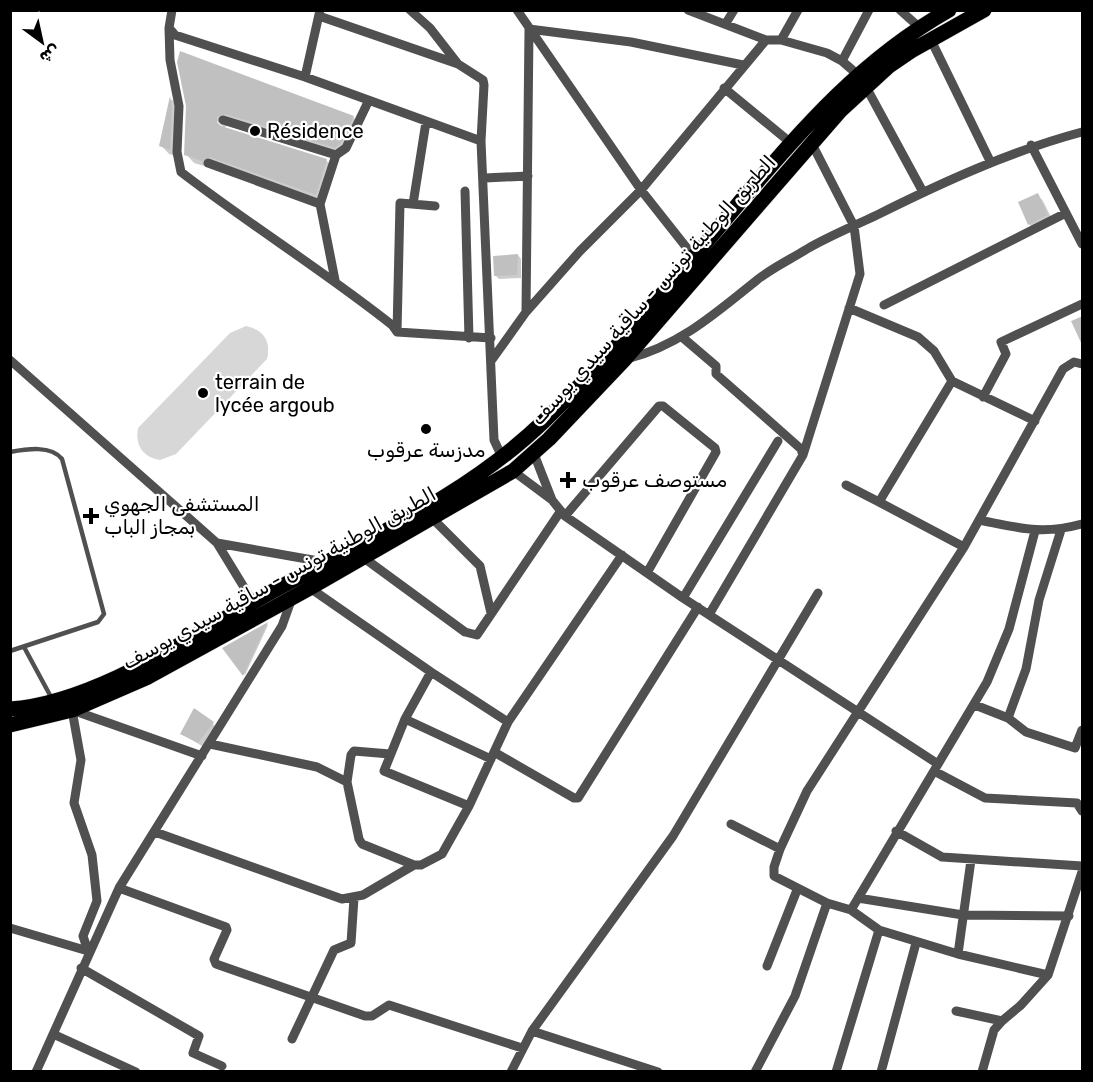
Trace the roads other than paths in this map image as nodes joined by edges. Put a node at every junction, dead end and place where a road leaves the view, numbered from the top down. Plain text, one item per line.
1 (172, 10) edge
2 (410, 10) edge
3 (517, 10) edge
4 (688, 10) edge
5 (734, 10) edge
6 (798, 10) edge
7 (869, 10) edge
8 (900, 10) edge
9 (949, 10) edge
10 (984, 10) edge
11 (319, 13) edge
12 (726, 23) junction
13 (919, 27) junction
14 (169, 28) junction
15 (529, 29) junction
16 (930, 38) junction
17 (766, 40) junction
18 (781, 40) junction
19 (842, 61) junction
20 (458, 64) junction
21 (743, 65) junction
22 (305, 77) junction
23 (861, 81) junction
24 (724, 88) junction
25 (368, 102) junction
26 (223, 120) dead end
27 (426, 122) junction
28 (1083, 132) edge
29 (481, 141) junction
30 (811, 142) junction
31 (791, 143) junction
32 (1031, 145) junction
33 (336, 155) junction
34 (208, 163) dead end
35 (991, 163) junction
36 (528, 176) junction
37 (485, 178) junction
38 (641, 190) junction
39 (465, 191) dead end
40 (923, 192) junction
41 (320, 204) junction
42 (413, 204) junction
43 (435, 206) dead end
44 (1066, 213) junction
45 (854, 226) junction
46 (1083, 244) edge
47 (694, 257) junction
48 (334, 280) junction
49 (1083, 304) edge
50 (884, 305) dead end
51 (849, 309) junction
52 (526, 312) junction
53 (397, 332) junction
54 (682, 337) junction
55 (469, 338) junction
56 (491, 338) junction
57 (10, 360) edge
58 (624, 360) junction
59 (491, 361) junction
60 (1083, 364) edge
61 (952, 381) junction
62 (983, 397) junction
63 (1035, 421) junction
64 (778, 441) dead end
65 (10, 453) edge
66 (534, 454) junction
67 (803, 455) junction
68 (502, 456) junction
69 (513, 471) junction
70 (846, 485) dead end
71 (552, 500) junction
72 (879, 501) junction
73 (563, 514) junction
74 (432, 518) junction
75 (979, 520) junction
76 (408, 524) junction
77 (1083, 524) edge
78 (1061, 530) junction
79 (1035, 531) junction
80 (217, 543) junction
81 (964, 547) junction
82 (622, 555) junction
83 (364, 558) junction
84 (326, 562) junction
85 (648, 571) junction
86 (310, 588) junction
87 (818, 593) dead end
88 (292, 598) junction
89 (683, 598) junction
90 (253, 602) junction
91 (698, 607) junction
92 (491, 613) junction
93 (710, 613) junction
94 (24, 647) junction
95 (10, 651) edge
96 (779, 660) junction
97 (431, 672) junction
98 (55, 702) junction
99 (975, 705) junction
100 (10, 709) edge
101 (72, 710) junction
102 (859, 711) junction
103 (1008, 718) junction
104 (405, 719) junction
105 (508, 722) junction
106 (10, 725) edge
107 (1083, 730) edge
108 (210, 744) junction
109 (390, 754) junction
110 (492, 755) junction
111 (202, 756) junction
112 (936, 767) junction
113 (347, 782) junction
114 (469, 806) junction
115 (1083, 811) edge
116 (731, 824) dead end
117 (897, 831) junction
118 (155, 832) junction
119 (780, 849) junction
120 (971, 860) junction
121 (414, 865) junction
122 (1083, 866) edge
123 (1083, 872) edge
124 (119, 888) junction
125 (797, 890) junction
126 (354, 898) junction
127 (858, 898) junction
128 (827, 903) junction
129 (851, 910) junction
130 (963, 915) junction
131 (1069, 916) junction
132 (10, 928) edge
133 (879, 930) junction
134 (916, 943) junction
135 (88, 951) junction
136 (958, 954) junction
137 (767, 966) dead end
138 (81, 968) junction
139 (1048, 975) junction
140 (312, 997) junction
141 (956, 1011) dead end
142 (1002, 1021) junction
143 (532, 1031) junction
144 (53, 1034) junction
145 (292, 1039) dead end
146 (522, 1048) junction
147 (621, 1059) junction
148 (222, 1066) dead end
149 (36, 1071) edge
150 (136, 1071) edge
151 (511, 1071) edge
152 (620, 1071) edge
153 (658, 1071) edge
154 (755, 1071) edge
155 (836, 1071) edge
156 (881, 1071) edge
157 (982, 1071) edge

1 - 14 street
2 - 20 street
3 - 15 street
4 - 12 street
5 - 12 street
6 - 18 street
7 - 19 street
8 - 13 street
9 - 13 main road, الطريق الوطنية تونس - ساقية سيدي يوسف
10 - 16 main road, الطريق الوطنية تونس - ساقية سيدي يوسف
11 - 20 street
11 - 22 street
12 - 17 street
13 - 23 main road, الطريق الوطنية تونس - ساقية سيدي يوسف
14 - 22 street
14 - 48 street
15 - 21 street
15 - 36 street
15 - 38 street
16 - 23 main road, الطريق الوطنية تونس - ساقية سيدي يوسف
16 - 35 street
17 - 18 street
17 - 21 street
18 - 19 street
19 - 23 street
20 - 29 street
21 - 24 street
22 - 25 street
23 - 30 main road, الطريق الوطنية تونس - ساقية سيدي يوسف
23 - 31 main road, الطريق الوطنية تونس - ساقية سيدي يوسف
23 - 40 street
24 - 31 street
24 - 38 street
25 - 27 street
25 - 33 street
26 - 33 street
27 - 29 street
27 - 42 street
28 - 32 street
29 - 37 street
30 - 45 street
30 - 58 main road, الطريق الوطنية تونس - ساقية سيدي يوسف
31 - 47 main road, الطريق الوطنية تونس - ساقية سيدي يوسف
32 - 35 street
32 - 44 street
33 - 41 street
34 - 41 street
35 - 40 street
36 - 37 street
36 - 52 street
37 - 56 street
38 - 47 street
38 - 52 street
39 - 55 street
40 - 45 street
41 - 48 street
42 - 43 street
42 - 53 street
44 - 46 street
44 - 50 street
45 - 51 street
45 - 54 street
47 - 68 main road, الطريق الوطنية تونس - ساقية سيدي يوسف
48 - 53 street
49 - 62 street
51 - 61 street
51 - 67 street
52 - 59 street
53 - 55 street
54 - 58 street
54 - 67 street
55 - 56 street
56 - 59 street
57 - 80 street
58 - 66 main road, الطريق الوطنية تونس - ساقية سيدي يوسف
59 - 68 street
60 - 63 street
61 - 62 street
61 - 72 street
62 - 63 street
63 - 75 street
64 - 89 street
65 - 94 lane
66 - 69 main road, الطريق الوطنية تونس - ساقية سيدي يوسف
66 - 71 street
67 - 93 street
68 - 76 main road, الطريق الوطنية تونس - ساقية سيدي يوسف
69 - 71 street
69 - 74 main road, الطريق الوطنية تونس - ساقية سيدي يوسف
70 - 72 street
71 - 73 street
72 - 81 street
73 - 82 street
73 - 85 street
73 - 92 street
74 - 76 main road, الطريق الوطنية تونس - ساقية سيدي يوسف
74 - 92 street
75 - 79 street
75 - 81 street
76 - 83 main road, الطريق الوطنية تونس - ساقية سيدي يوسف
76 - 84 main road, الطريق الوطنية تونس - ساقية سيدي يوسف
77 - 78 street
78 - 79 street
78 - 103 street
79 - 99 street
80 - 84 street
80 - 90 street
81 - 102 street
82 - 85 street
82 - 105 street
83 - 86 main road, الطريق الوطنية تونس - ساقية سيدي يوسف
83 - 92 street
84 - 90 main road, الطريق الوطنية تونس - ساقية سيدي يوسف
85 - 89 street
86 - 88 main road, الطريق الوطنية تونس - ساقية سيدي يوسف
86 - 97 street
87 - 96 street
88 - 101 main road, الطريق الوطنية تونس - ساقية سيدي يوسف
88 - 108 street
89 - 91 street
90 - 98 main road, الطريق الوطنية تونس - ساقية سيدي يوسف
91 - 93 street
91 - 110 street
93 - 96 street
94 - 95 lane
94 - 98 lane
96 - 102 street
96 - 143 street
97 - 104 street
97 - 105 street
98 - 100 main road, الطريق الوطنية تونس - ساقية سيدي يوسف
99 - 103 street
99 - 112 street
101 - 106 main road, الطريق الوطنية تونس - ساقية سيدي يوسف
101 - 111 street
101 - 135 street
102 - 112 street
102 - 119 street
103 - 107 street
104 - 109 street
104 - 110 street
105 - 110 street
108 - 111 street
108 - 113 street
109 - 113 street
109 - 114 street
110 - 114 street
111 - 118 street
112 - 115 street
112 - 117 street
113 - 121 street
114 - 121 street
116 - 119 street
117 - 120 street
117 - 127 street
118 - 124 street
118 - 126 street
119 - 125 street
120 - 122 street
120 - 130 street
121 - 126 street
123 - 131 street
124 - 135 street
124 - 140 street
125 - 128 street
125 - 137 street
126 - 140 street
127 - 129 street
127 - 130 street
128 - 129 street
128 - 154 street
129 - 133 street
130 - 131 street
130 - 136 street
131 - 139 street
132 - 135 street
133 - 134 street
133 - 155 street
134 - 136 street
134 - 156 street
135 - 138 street
136 - 139 street
138 - 144 street
138 - 148 street
139 - 142 street
140 - 145 street
140 - 146 street
141 - 142 street
142 - 157 street
143 - 146 street
143 - 147 street
144 - 149 street
144 - 150 street
146 - 151 street
147 - 152 street
147 - 153 street

